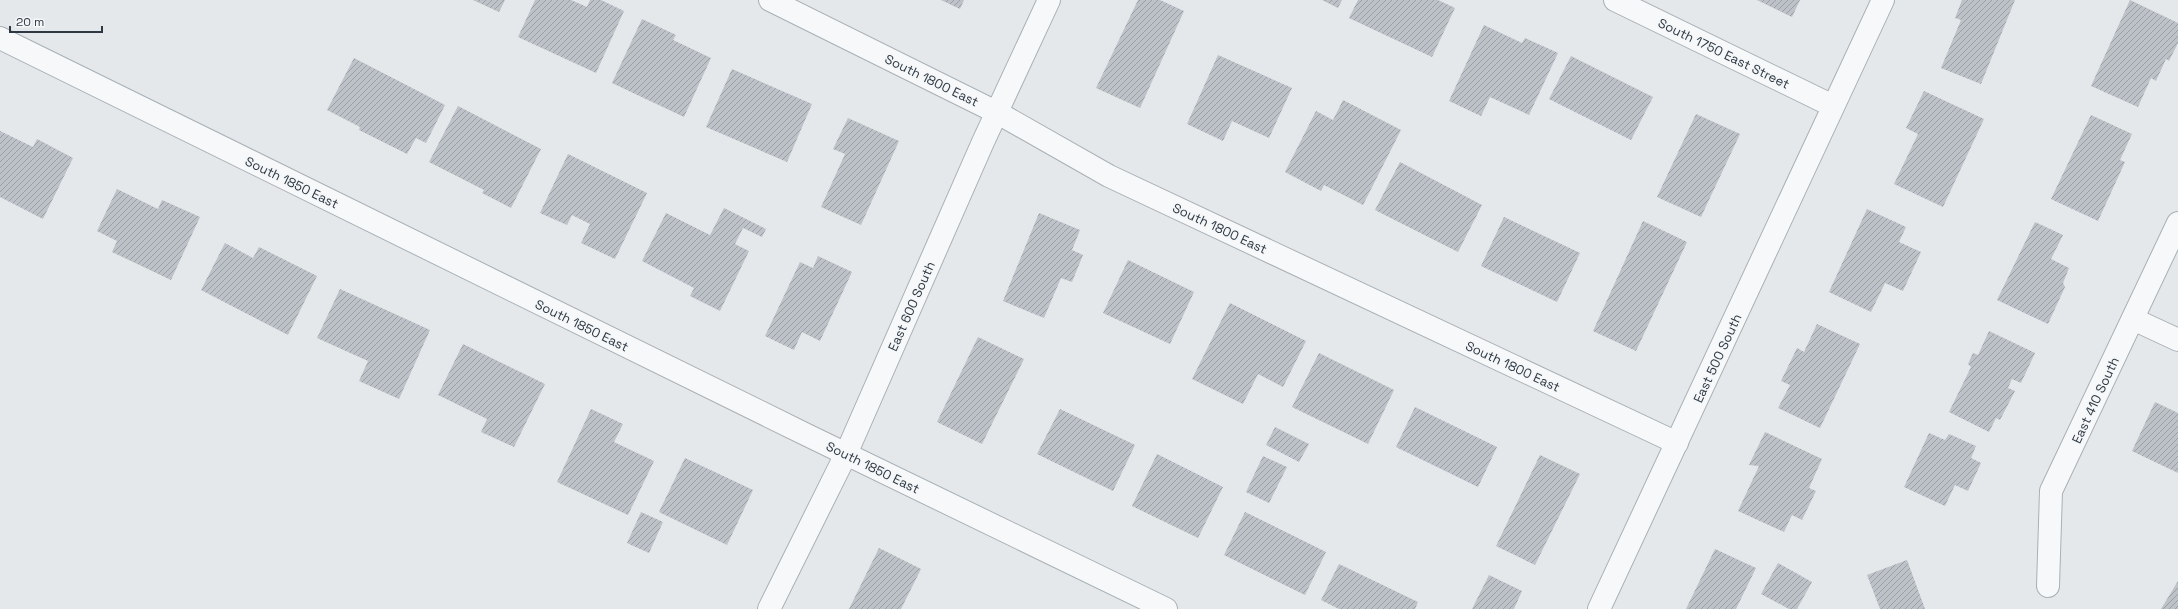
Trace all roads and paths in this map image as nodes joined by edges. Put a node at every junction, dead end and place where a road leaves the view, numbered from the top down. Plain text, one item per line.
1 (770, 0) edge
2 (1048, 0) edge
3 (1615, 0) edge
4 (1883, 0) edge
5 (0, 38) edge
6 (1833, 106) junction
7 (998, 113) junction
8 (2178, 223) edge
9 (2133, 319) junction
10 (2178, 340) edge
11 (1677, 443) junction
12 (846, 454) junction
13 (2048, 586) dead end
14 (769, 609) edge
15 (1166, 609) edge
16 (1599, 609) edge

1 - 7 street, South 1800 East
2 - 7 street, East 600 South
3 - 6 street, South 1750 East Street
4 - 6 street, East 500 South
5 - 12 street, South 1850 East
6 - 11 street, East 500 South
7 - 11 street, South 1800 East
7 - 12 street, East 600 South
8 - 9 street, East 410 South
9 - 10 street
9 - 13 street, East 410 South
11 - 16 street, East 500 South
12 - 14 street, East 600 South
12 - 15 street, South 1850 East

